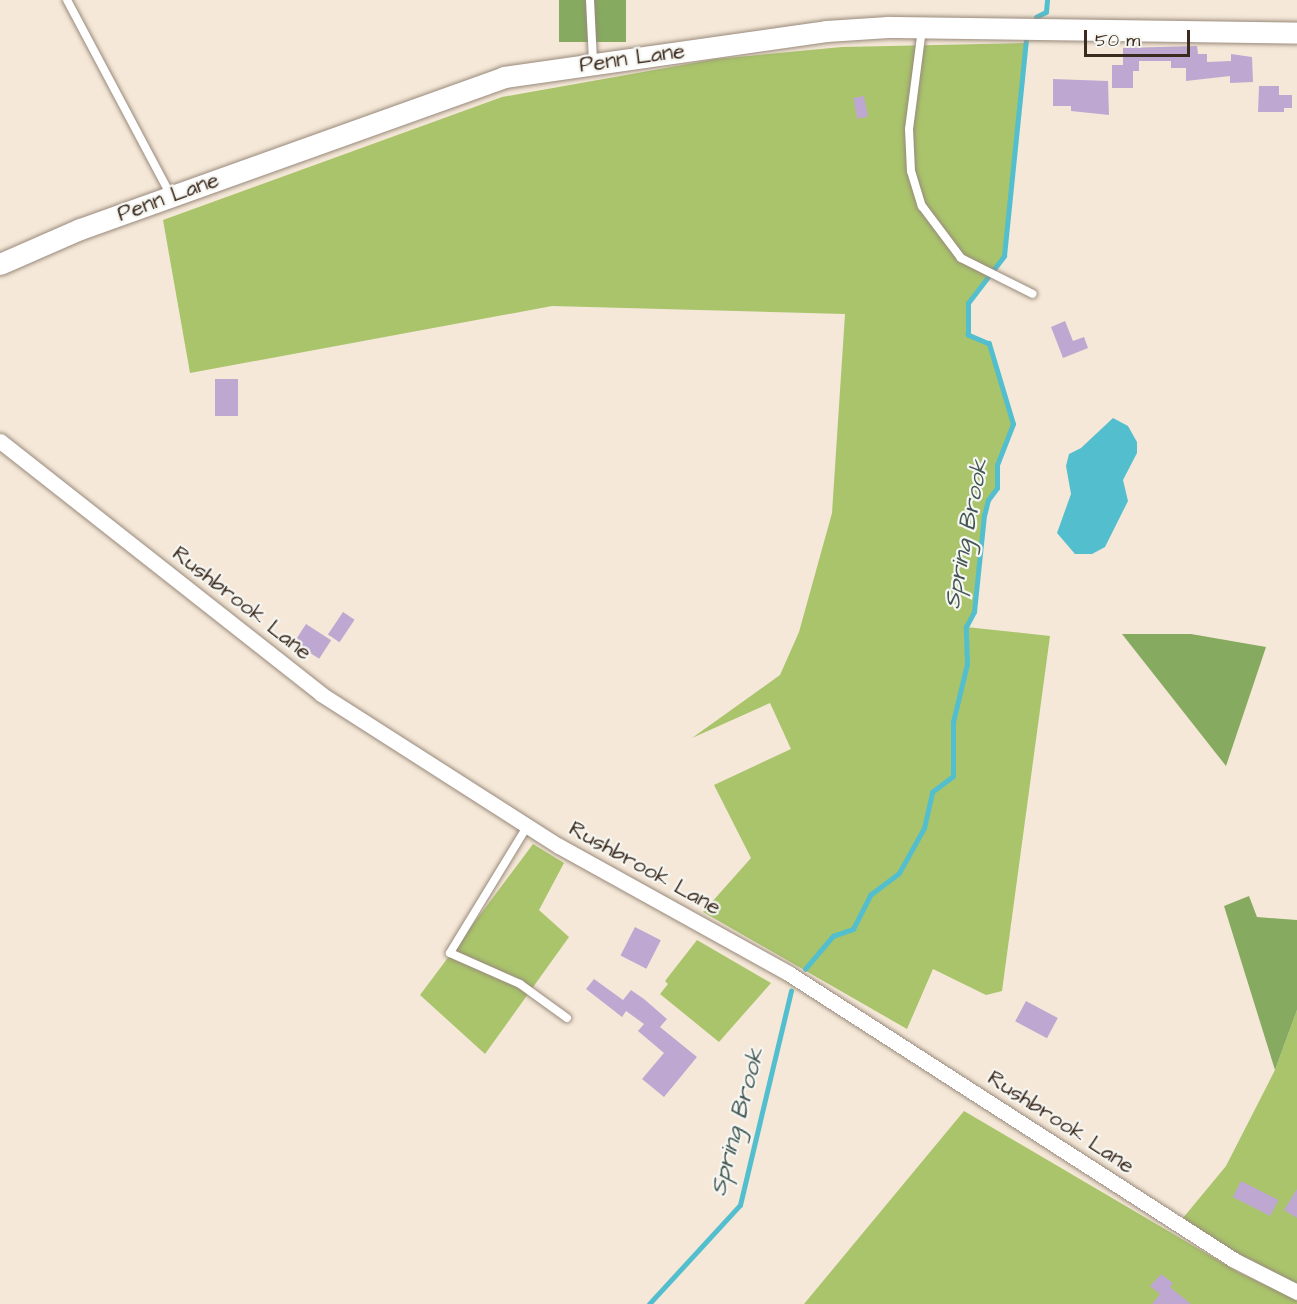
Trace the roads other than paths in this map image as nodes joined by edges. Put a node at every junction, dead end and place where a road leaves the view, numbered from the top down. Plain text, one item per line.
1 (68, 0) edge
2 (590, 0) edge
3 (922, 27) junction
4 (1297, 33) edge
5 (593, 64) junction
6 (171, 196) junction
7 (0, 264) edge
8 (1033, 294) dead end
9 (0, 441) edge
10 (528, 825) junction
11 (567, 1018) dead end
12 (1297, 1292) edge

1 - 6 lane
2 - 5 lane
3 - 4 street, Penn Lane
3 - 5 street, Penn Lane
3 - 8 lane
5 - 6 street, Penn Lane
6 - 7 street, Penn Lane
9 - 10 street, Rushbrook Lane
10 - 11 lane
10 - 12 street, Rushbrook Lane

